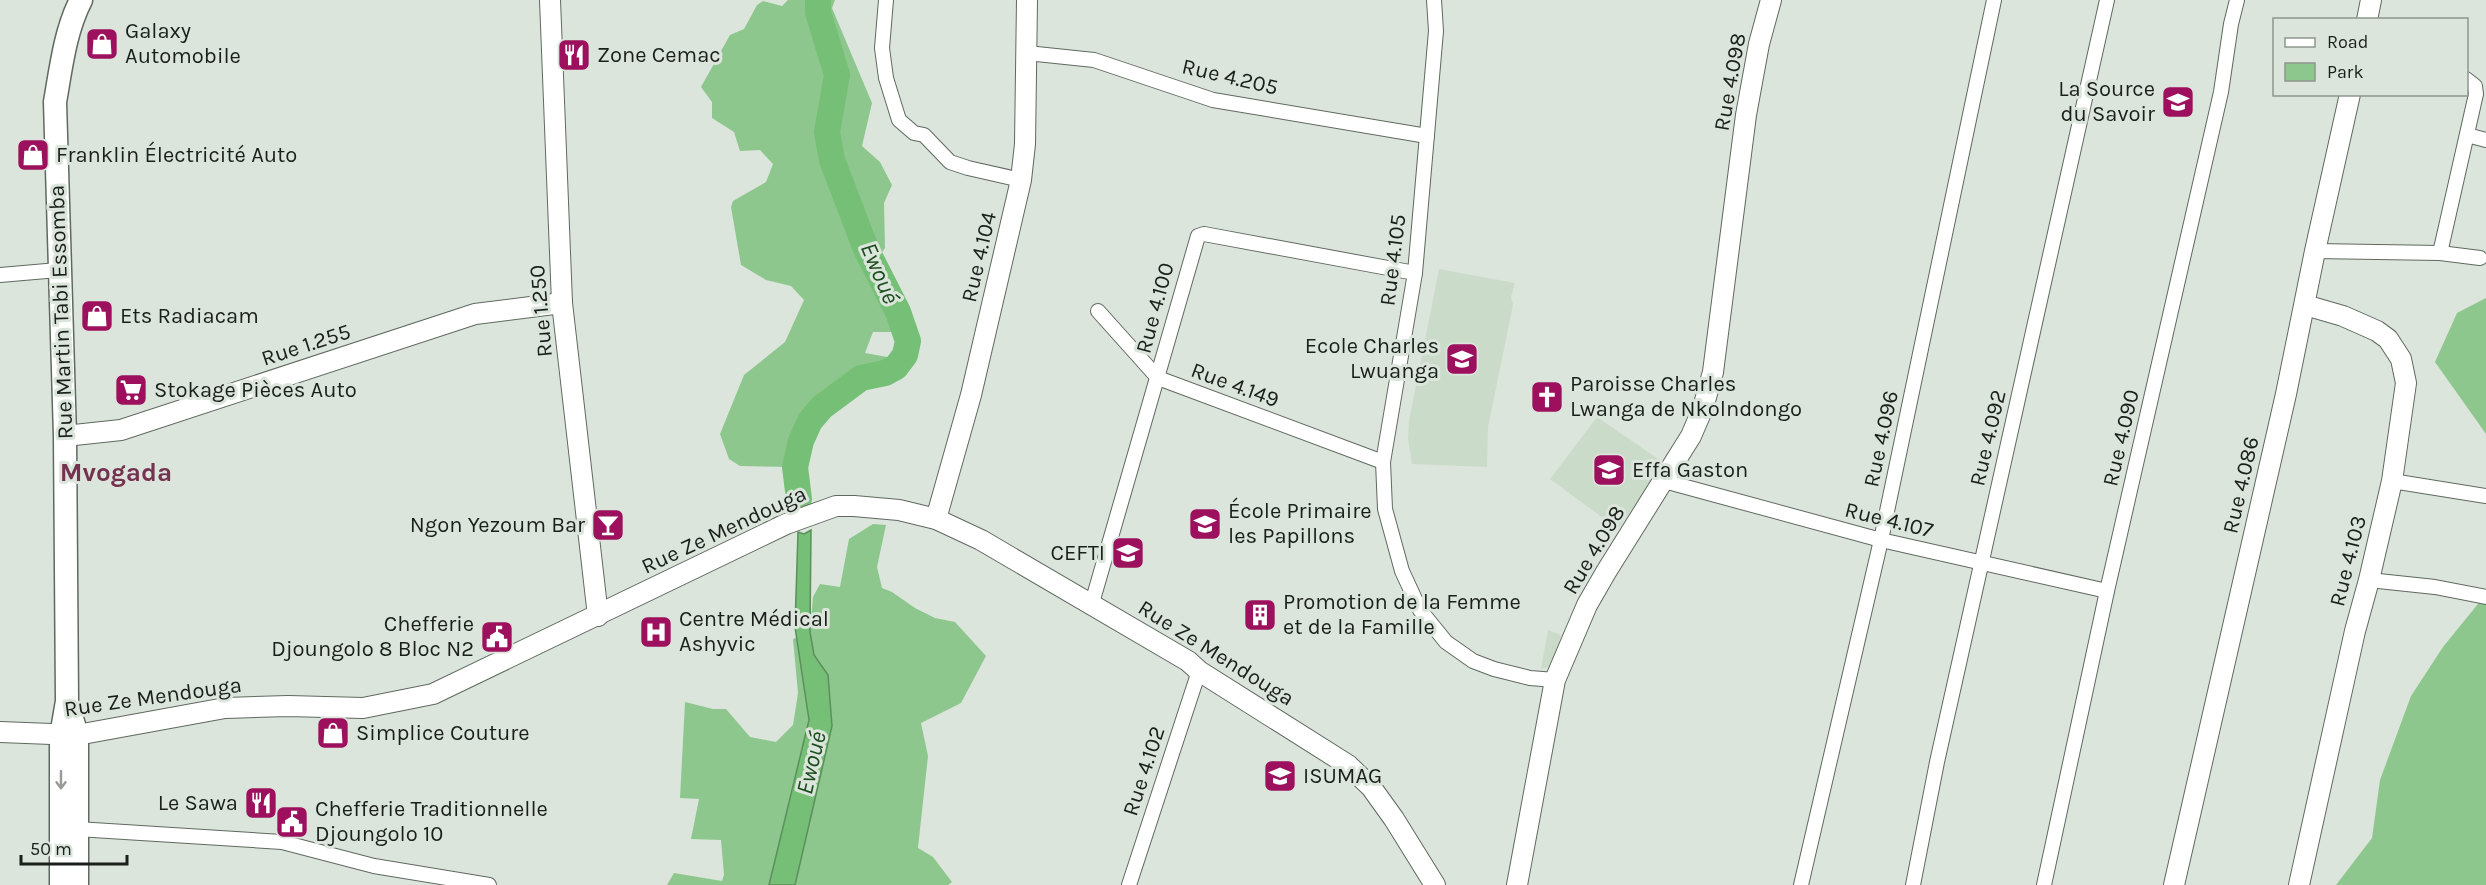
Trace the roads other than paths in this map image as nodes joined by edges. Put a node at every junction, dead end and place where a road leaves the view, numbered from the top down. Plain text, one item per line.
1 (81, 0) edge
2 (550, 0) edge
3 (886, 0) edge
4 (1027, 0) edge
5 (1434, 0) edge
6 (1771, 0) edge
7 (1994, 0) edge
8 (2107, 0) edge
9 (2236, 0) edge
10 (2371, 0) edge
11 (2367, 18) edge
12 (1027, 53) junction
13 (2468, 81) edge
14 (2350, 96) edge
15 (2466, 135) junction
16 (1427, 136) junction
17 (2486, 140) edge
18 (1021, 180) junction
19 (2315, 251) junction
20 (2440, 253) junction
21 (2480, 258) dead end
22 (58, 270) junction
23 (1415, 273) junction
24 (0, 275) edge
25 (562, 303) junction
26 (2305, 305) junction
27 (1098, 311) dead end
28 (1158, 378) junction
29 (65, 436) junction
30 (1383, 462) junction
31 (1664, 481) junction
32 (2392, 481) junction
33 (2486, 496) edge
34 (936, 519) junction
35 (1881, 540) junction
36 (1982, 564) junction
37 (2369, 580) junction
38 (2107, 591) junction
39 (2486, 597) edge
40 (1092, 603) junction
41 (598, 616) junction
42 (1199, 671) junction
43 (1555, 680) junction
44 (0, 732) edge
45 (69, 736) junction
46 (77, 829) junction
47 (1521, 884) edge
48 (61, 885) edge
49 (77, 885) edge
50 (489, 885) edge
51 (1129, 885) edge
52 (1436, 885) edge
53 (1801, 885) edge
54 (1913, 885) edge
55 (2044, 885) edge
56 (2174, 885) edge
57 (2299, 885) edge

1 - 22 main road, Rue Martin Tabi Essomba
2 - 25 street, Rue 1.250
3 - 18 street
4 - 12 street, Rue 4.104
5 - 16 street, Rue 4.105
6 - 31 street, Rue 4.098
7 - 35 street, Rue 4.096
8 - 36 street, Rue 4.092
9 - 38 street, Rue 4.090
10 - 11 street
12 - 16 street, Rue 4.205
12 - 18 street, Rue 4.104
13 - 15 street
14 - 19 street, Rue 4.086
15 - 17 street
15 - 20 street
16 - 23 street, Rue 4.105
18 - 34 street, Rue 4.104
19 - 20 street
19 - 26 street, Rue 4.086
20 - 21 street
22 - 24 street
22 - 29 main road, Rue Martin Tabi Essomba
23 - 28 street, Rue 4.100
23 - 30 street, Rue 4.105
25 - 29 street, Rue 1.255
25 - 41 street, Rue 1.250
26 - 32 street, Rue 4.103
26 - 56 street, Rue 4.086
27 - 28 street, Rue 4.149
28 - 30 street, Rue 4.149
28 - 40 street, Rue 4.100
29 - 45 main road, Rue Martin Tabi Essomba
30 - 43 street, Rue 4.105
31 - 35 street, Rue 4.107
31 - 43 street, Rue 4.098
32 - 33 street
32 - 37 street, Rue 4.103
34 - 40 street, Rue Ze Mendouga
34 - 41 street, Rue Ze Mendouga
35 - 36 street, Rue 4.107
35 - 53 street, Rue 4.096
36 - 38 street, Rue 4.107
36 - 54 street, Rue 4.092
37 - 39 street
37 - 57 street, Rue 4.103
38 - 55 street, Rue 4.090
40 - 42 street, Rue Ze Mendouga
41 - 45 street, Rue Ze Mendouga
42 - 51 street, Rue 4.102
42 - 52 street, Rue Ze Mendouga
43 - 47 street, Rue 4.098
44 - 45 street, Rue Ze Mendouga
45 - 46 main road, Rue Martin Tabi Essomba
45 -> 48 main road, Rue Martin Tabi Essomba
46 - 49 main road, Rue Martin Tabi Essomba
46 - 50 street

